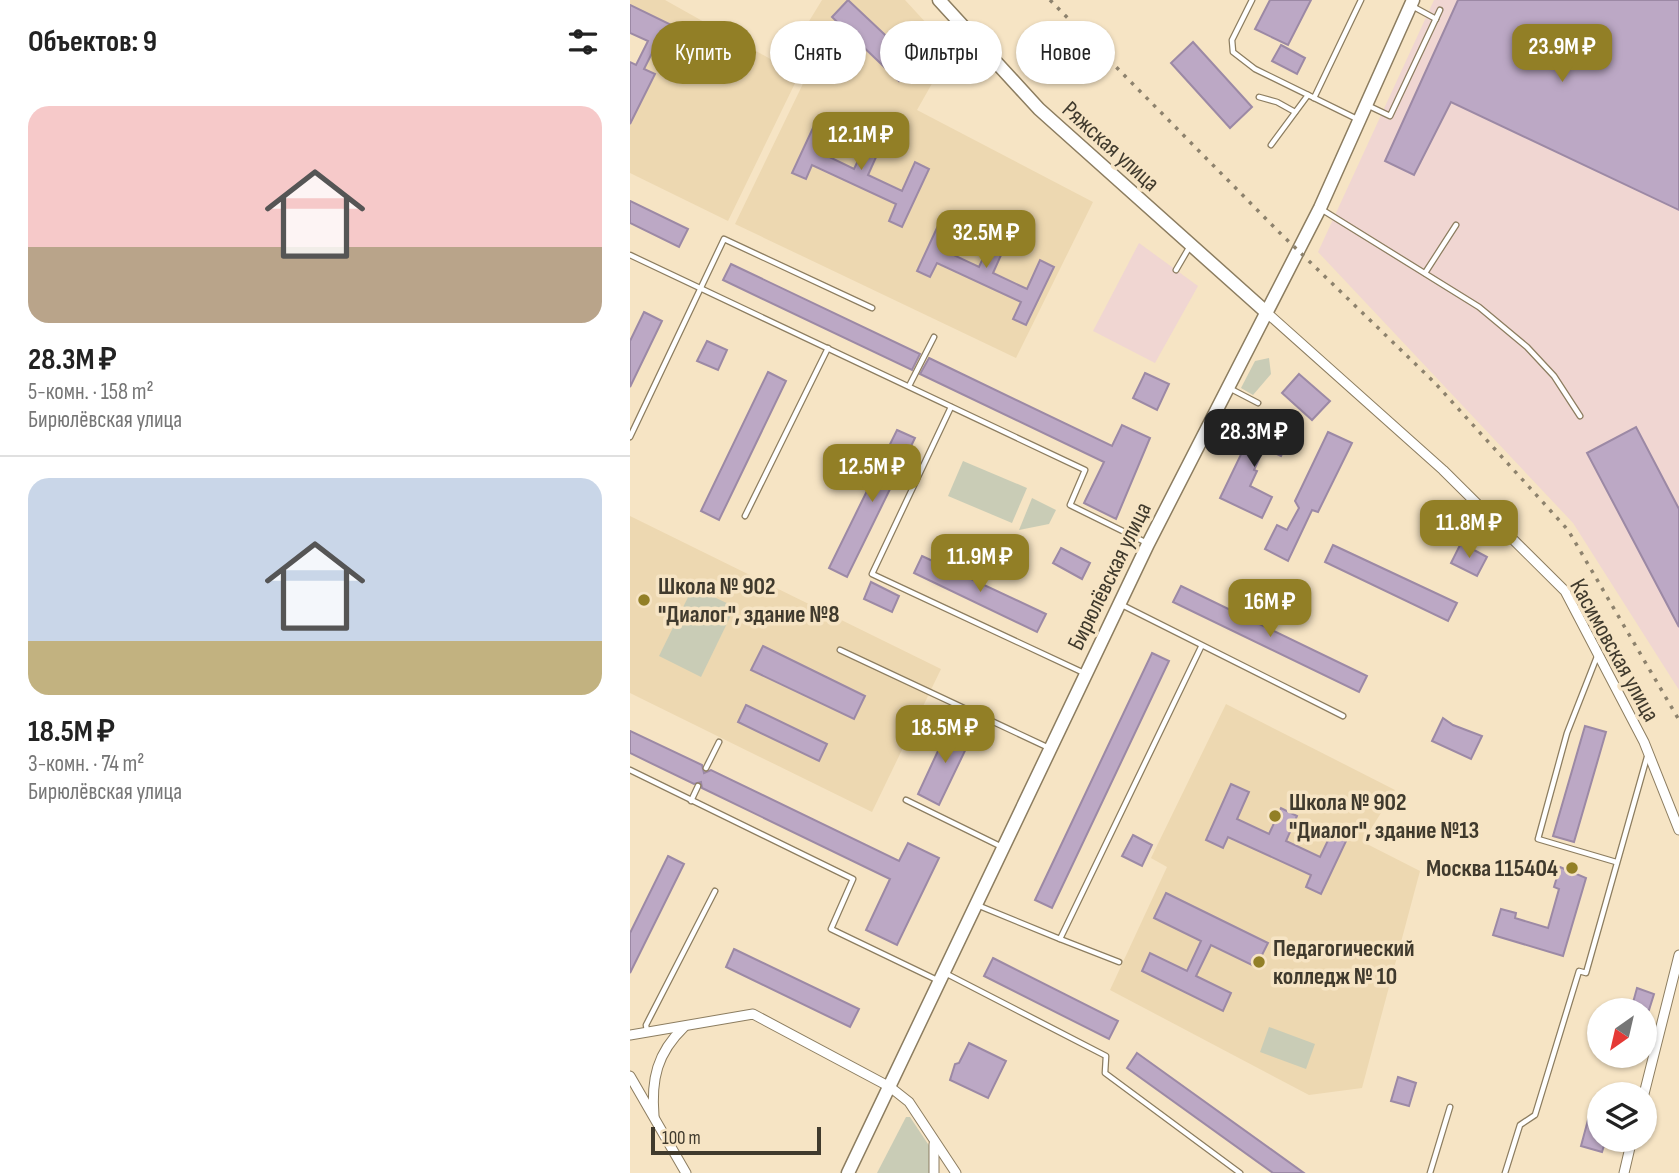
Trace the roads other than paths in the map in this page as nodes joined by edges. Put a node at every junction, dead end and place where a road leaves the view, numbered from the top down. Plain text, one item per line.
1 (939, 0) edge
2 (1252, 0) edge
3 (1361, 0) edge
4 (1412, 3) edge
5 (1440, 10) dead end
6 (1436, 19) junction
7 (1308, 95) junction
8 (1259, 97) dead end
9 (1314, 99) junction
10 (1365, 104) junction
11 (1295, 112) junction
12 (1358, 120) junction
13 (1271, 145) dead end
14 (1320, 208) junction
15 (1456, 225) dead end
16 (1190, 245) junction
17 (630, 255) edge
18 (1176, 271) dead end
19 (1425, 273) junction
20 (701, 288) junction
21 (872, 308) dead end
22 (1266, 312) junction
23 (934, 337) dead end
24 (828, 348) junction
25 (909, 386) junction
26 (1227, 387) junction
27 (1258, 403) dead end
28 (951, 407) junction
29 (1580, 416) dead end
30 (630, 436) edge
31 (745, 516) dead end
32 (1148, 544) junction
33 (1119, 604) junction
34 (1201, 646) junction
35 (840, 650) dead end
36 (1598, 654) junction
37 (1085, 673) junction
38 (1343, 716) dead end
39 (719, 742) dead end
40 (1050, 749) junction
41 (1648, 753) junction
42 (706, 768) dead end
43 (630, 770) edge
44 (698, 786) dead end
45 (906, 800) dead end
46 (691, 801) junction
47 (1679, 830) edge
48 (1003, 848) junction
49 (1616, 862) junction
50 (715, 891) dead end
51 (976, 904) junction
52 (1060, 939) junction
53 (1679, 956) edge
54 (1119, 962) dead end
55 (943, 977) junction
56 (685, 1026) junction
57 (647, 1032) junction
58 (630, 1035) edge
59 (630, 1076) edge
60 (1647, 1082) edge
61 (890, 1087) junction
62 (1450, 1107) dead end
63 (655, 1120) junction
64 (932, 1135) junction
65 (1629, 1152) edge
66 (686, 1173) edge
67 (848, 1173) edge
68 (934, 1173) edge
69 (956, 1173) edge
70 (1240, 1173) edge
71 (1430, 1173) edge
72 (1505, 1173) edge
73 (1624, 1173) edge

1 - 16 street, Ряжская улица
2 - 7 lane
3 - 9 lane
4 - 6 lane
4 - 10 street, Бирюлёвская улица
5 - 6 lane
6 - 10 lane
7 - 9 lane
7 - 11 lane
8 - 11 lane
9 - 12 lane
10 - 12 street, Бирюлёвская улица
11 - 13 lane
12 - 14 street, Бирюлёвская улица
14 - 19 lane
14 - 22 street, Бирюлёвская улица
15 - 19 lane
16 - 18 lane
16 - 22 street, Ряжская улица
17 - 20 lane
19 - 29 lane
20 - 21 lane
20 - 24 lane
20 - 30 lane
22 - 26 street, Бирюлёвская улица
22 - 36 street, Касимовская улица
23 - 25 lane
24 - 25 lane
24 - 31 lane
25 - 28 lane
26 - 27 lane
26 - 32 street, Бирюлёвская улица
28 - 32 lane
28 - 37 lane
32 - 33 street, Бирюлёвская улица
33 - 34 lane
33 - 37 street, Бирюлёвская улица
34 - 38 lane
34 - 52 lane
35 - 40 lane
36 - 41 street, Касимовская улица
36 - 49 lane
37 - 40 street, Бирюлёвская улица
39 - 42 lane
40 - 48 street, Бирюлёвская улица
41 - 47 street, Касимовская улица
41 - 49 lane
43 - 46 lane
44 - 46 lane
45 - 48 lane
46 - 55 lane
48 - 51 street, Бирюлёвская улица
49 - 72 lane
50 - 57 lane
51 - 52 lane
51 - 55 street, Бирюлёвская улица
52 - 54 lane
53 - 60 street
55 - 61 street, Бирюлёвская улица
55 - 70 lane
56 - 57 street
56 - 61 street
56 - 63 street
57 - 58 street
59 - 63 street
61 - 64 street
61 - 67 street, Бирюлёвская улица
62 - 71 lane
63 - 66 street
64 - 68 street
64 - 69 street
65 - 73 street

